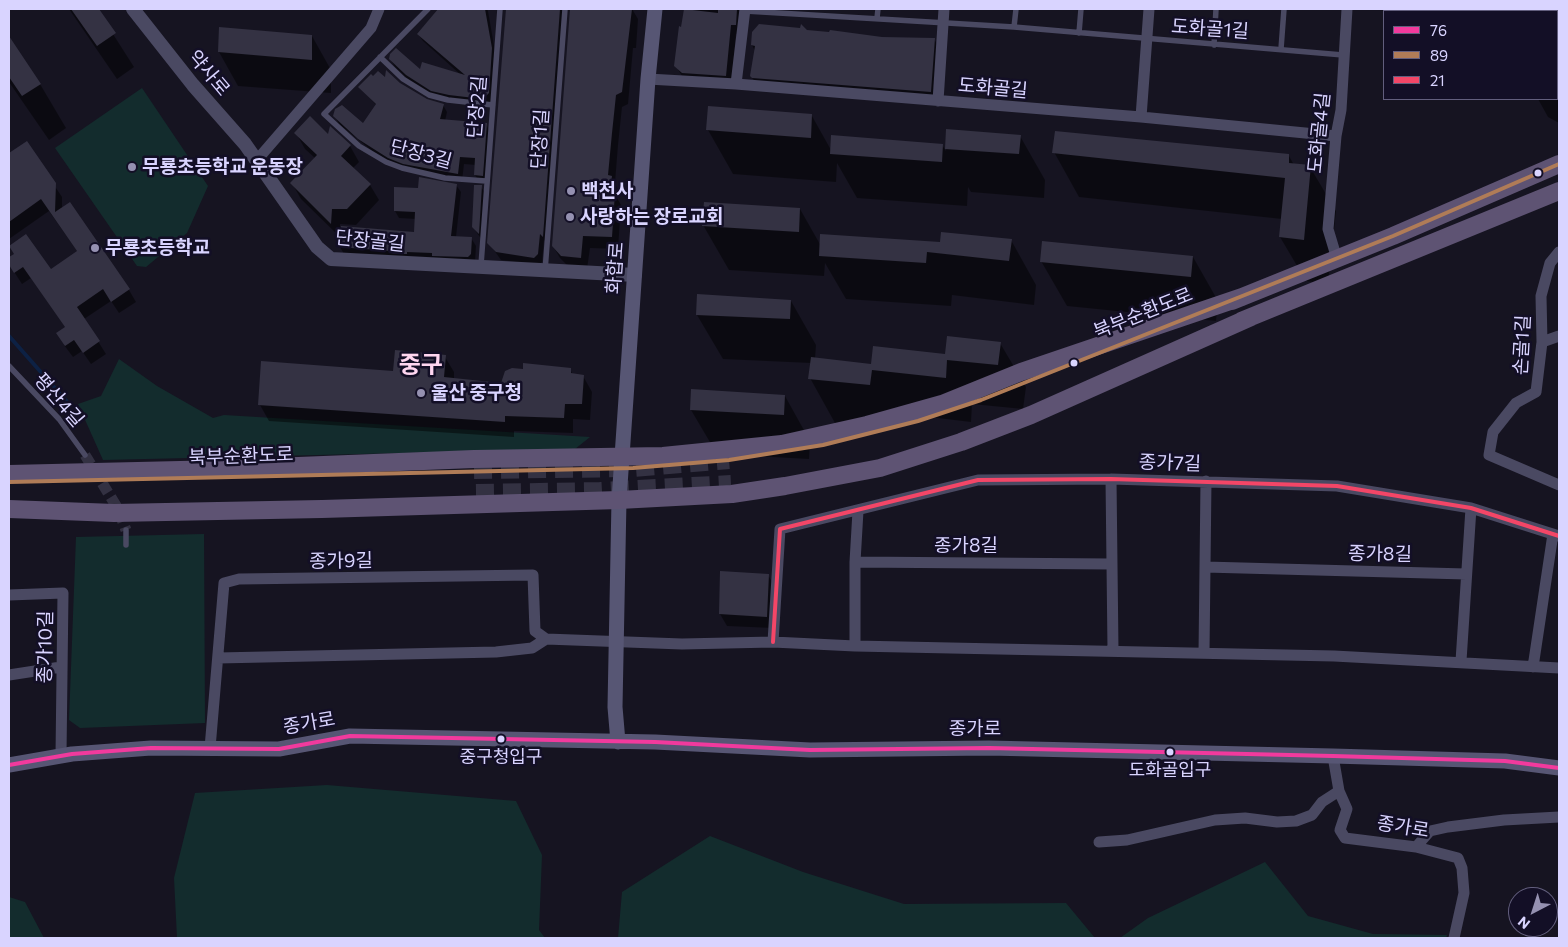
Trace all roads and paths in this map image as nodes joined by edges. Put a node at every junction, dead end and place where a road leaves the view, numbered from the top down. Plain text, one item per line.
1 (133, 9) edge
2 (379, 9) edge
3 (428, 9) edge
4 (500, 9) edge
5 (565, 9) edge
6 (655, 9) edge
7 (878, 9) edge
8 (944, 9) edge
9 (1016, 9) edge
10 (1081, 9) edge
11 (1148, 9) edge
12 (1216, 9) edge
13 (1284, 9) edge
14 (1347, 9) edge
15 (745, 10) edge
16 (810, 12) edge
17 (877, 18) junction
18 (943, 22) junction
19 (1014, 27) junction
20 (1079, 33) junction
21 (1146, 39) junction
22 (1214, 44) junction
23 (1281, 49) junction
24 (1343, 55) junction
25 (380, 57) junction
26 (648, 79) junction
27 (736, 84) junction
28 (938, 101) junction
29 (492, 105) junction
30 (1141, 117) junction
31 (1336, 136) junction
32 (257, 160) junction
33 (1559, 164) edge
34 (486, 181) junction
35 (1559, 190) edge
36 (1559, 252) edge
37 (1337, 259) junction
38 (480, 268) junction
39 (546, 271) junction
40 (635, 275) junction
41 (1242, 297) junction
42 (1251, 317) junction
43 (1559, 336) edge
44 (1542, 342) junction
45 (9, 366) edge
46 (85, 455) tunnel mouth
47 (623, 457) junction
48 (729, 460) tunnel mouth
49 (474, 470) tunnel mouth
50 (9, 474) edge
51 (1111, 479) junction
52 (9, 482) edge
53 (1206, 482) junction
54 (731, 484) tunnel mouth
55 (1559, 484) edge
56 (476, 493) tunnel mouth
57 (619, 500) junction
58 (9, 503) edge
59 (1471, 508) junction
60 (9, 509) edge
61 (858, 511) junction
62 (126, 530) tunnel mouth
63 (1556, 535) edge
64 (126, 545) dead end
65 (855, 562) junction
66 (1111, 564) junction
67 (1205, 567) junction
68 (1466, 574) junction
69 (9, 595) edge
70 (546, 639) junction
71 (617, 642) junction
72 (773, 642) junction
73 (855, 646) junction
74 (1113, 650) junction
75 (1204, 653) junction
76 (218, 658) junction
77 (1461, 661) junction
78 (62, 667) junction
79 (1533, 667) junction
80 (1559, 668) edge
81 (9, 675) edge
82 (618, 742) junction
83 (210, 748) junction
84 (61, 755) junction
85 (1333, 756) junction
86 (9, 765) edge
87 (1559, 768) edge
88 (1339, 791) junction
89 (1559, 817) edge
90 (1099, 842) dead end
91 (1416, 847) junction
92 (1454, 938) edge

1 - 32 street, 약사로
2 - 32 street
3 - 25 lane, 단장3길
4 - 29 lane, 단장2길
5 - 39 lane, 단장1길
6 - 26 main road, 화합로
7 - 17 lane
8 - 18 street
9 - 19 lane
10 - 20 lane
11 - 21 street
12 - 22 lane
13 - 23 lane
14 - 24 street, 도화골4길
15 - 16 lane, 도화골1길
15 - 27 street
16 - 17 lane, 도화골1길
17 - 18 lane, 도화골1길
18 - 19 lane, 도화골1길
18 - 28 street
19 - 20 lane, 도화골1길
20 - 21 lane, 도화골1길
21 - 22 lane, 도화골1길
21 - 30 street
22 - 23 lane, 도화골1길
23 - 24 lane, 도화골1길
24 - 31 street, 도화골4길
25 - 29 lane
25 - 34 lane, 단장3길
26 - 27 street, 도화골길
26 - 40 main road, 화합로
27 - 28 street, 도화골길
28 - 30 street, 도화골길
29 - 34 lane, 단장2길
30 - 31 street, 도화골길
31 - 37 street, 도화골4길
32 - 38 street, 단장골길
33 - 37 main road, 북부순환도로
34 - 38 lane, 단장2길
35 - 42 main road
36 - 44 street, 손골1길
37 - 41 main road, 북부순환도로
38 - 39 street, 단장골길
39 - 40 street, 단장골길
40 - 47 main road, 화합로
41 - 47 main road
41 - 48 main road, 북부순환도로
42 - 54 main road
42 - 57 main road
43 - 44 street
44 - 55 street, 손골1길
45 - 46 lane, 평산4길
47 - 50 main road
47 - 57 main road, 화합로
49 - 52 main road, 북부순환도로
51 - 53 street, 종가7길
51 - 61 street, 종가7길
51 - 66 street
53 - 59 street, 종가7길
53 - 67 street
56 - 58 main road
57 - 60 main road
57 - 71 main road
59 - 63 street, 종가7길
59 - 68 street
61 - 65 street
61 - 72 street, 종가7길
62 - 64 lane
63 - 79 street
65 - 66 street, 종가8길
65 - 73 street
66 - 74 street
67 - 68 street, 종가8길
67 - 75 street
68 - 77 street
69 - 78 street, 종가10길
70 - 71 street
70 - 76 street
70 - 76 street, 종가9길
71 - 72 street
71 - 82 main road
72 - 73 street
73 - 74 street
74 - 75 street
75 - 77 street
76 - 83 street, 종가9길
77 - 79 street
78 - 81 street
78 - 84 street, 종가10길
79 - 80 street
82 - 83 main road, 종가로
82 - 85 main road, 종가로
83 - 84 main road, 종가로
84 - 86 main road, 종가로
85 - 87 main road, 종가로
85 - 88 street, 종가로
88 - 90 street
88 - 91 street, 종가로
89 - 91 street
91 - 92 street, 종가로

